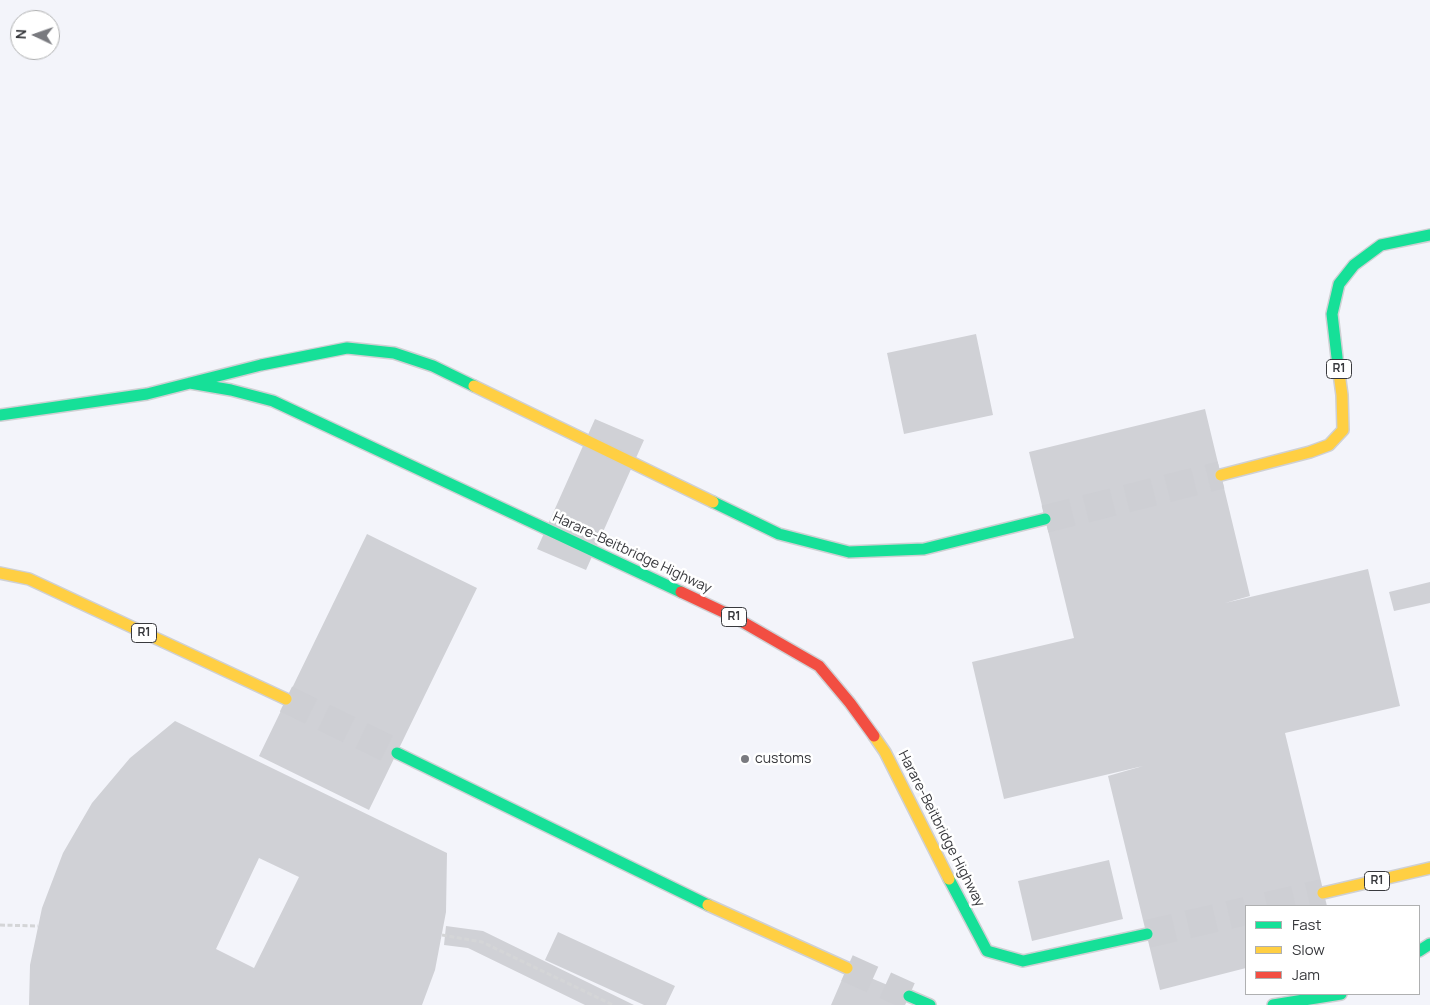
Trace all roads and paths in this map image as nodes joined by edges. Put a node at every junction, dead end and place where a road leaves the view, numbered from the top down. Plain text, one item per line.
1 (1430, 235) edge
2 (190, 383) junction
3 (0, 415) edge
4 (1221, 475) tunnel mouth
5 (1045, 520) tunnel mouth
6 (0, 573) edge
7 (286, 700) tunnel mouth
8 (397, 753) tunnel mouth
9 (1430, 868) edge
10 (1324, 893) tunnel mouth
11 (0, 925) edge
12 (38, 926) dead end
13 (1147, 934) tunnel mouth
14 (442, 935) dead end
15 (847, 968) tunnel mouth
16 (1335, 995) edge
17 (909, 996) tunnel mouth
18 (613, 1005) edge
19 (930, 1005) edge
20 (1273, 1005) edge

1 - 4 highway, R1
2 - 3 highway, Harare-Beitbridge Highway / R1
2 - 5 highway, Harare-Beitbridge Highway / R1
2 - 13 highway, Harare-Beitbridge Highway / R1
6 - 7 highway, R1
8 - 15 highway
9 - 10 highway, R1
11 - 12 path
14 - 18 path
16 - 20 highway
17 - 19 highway

